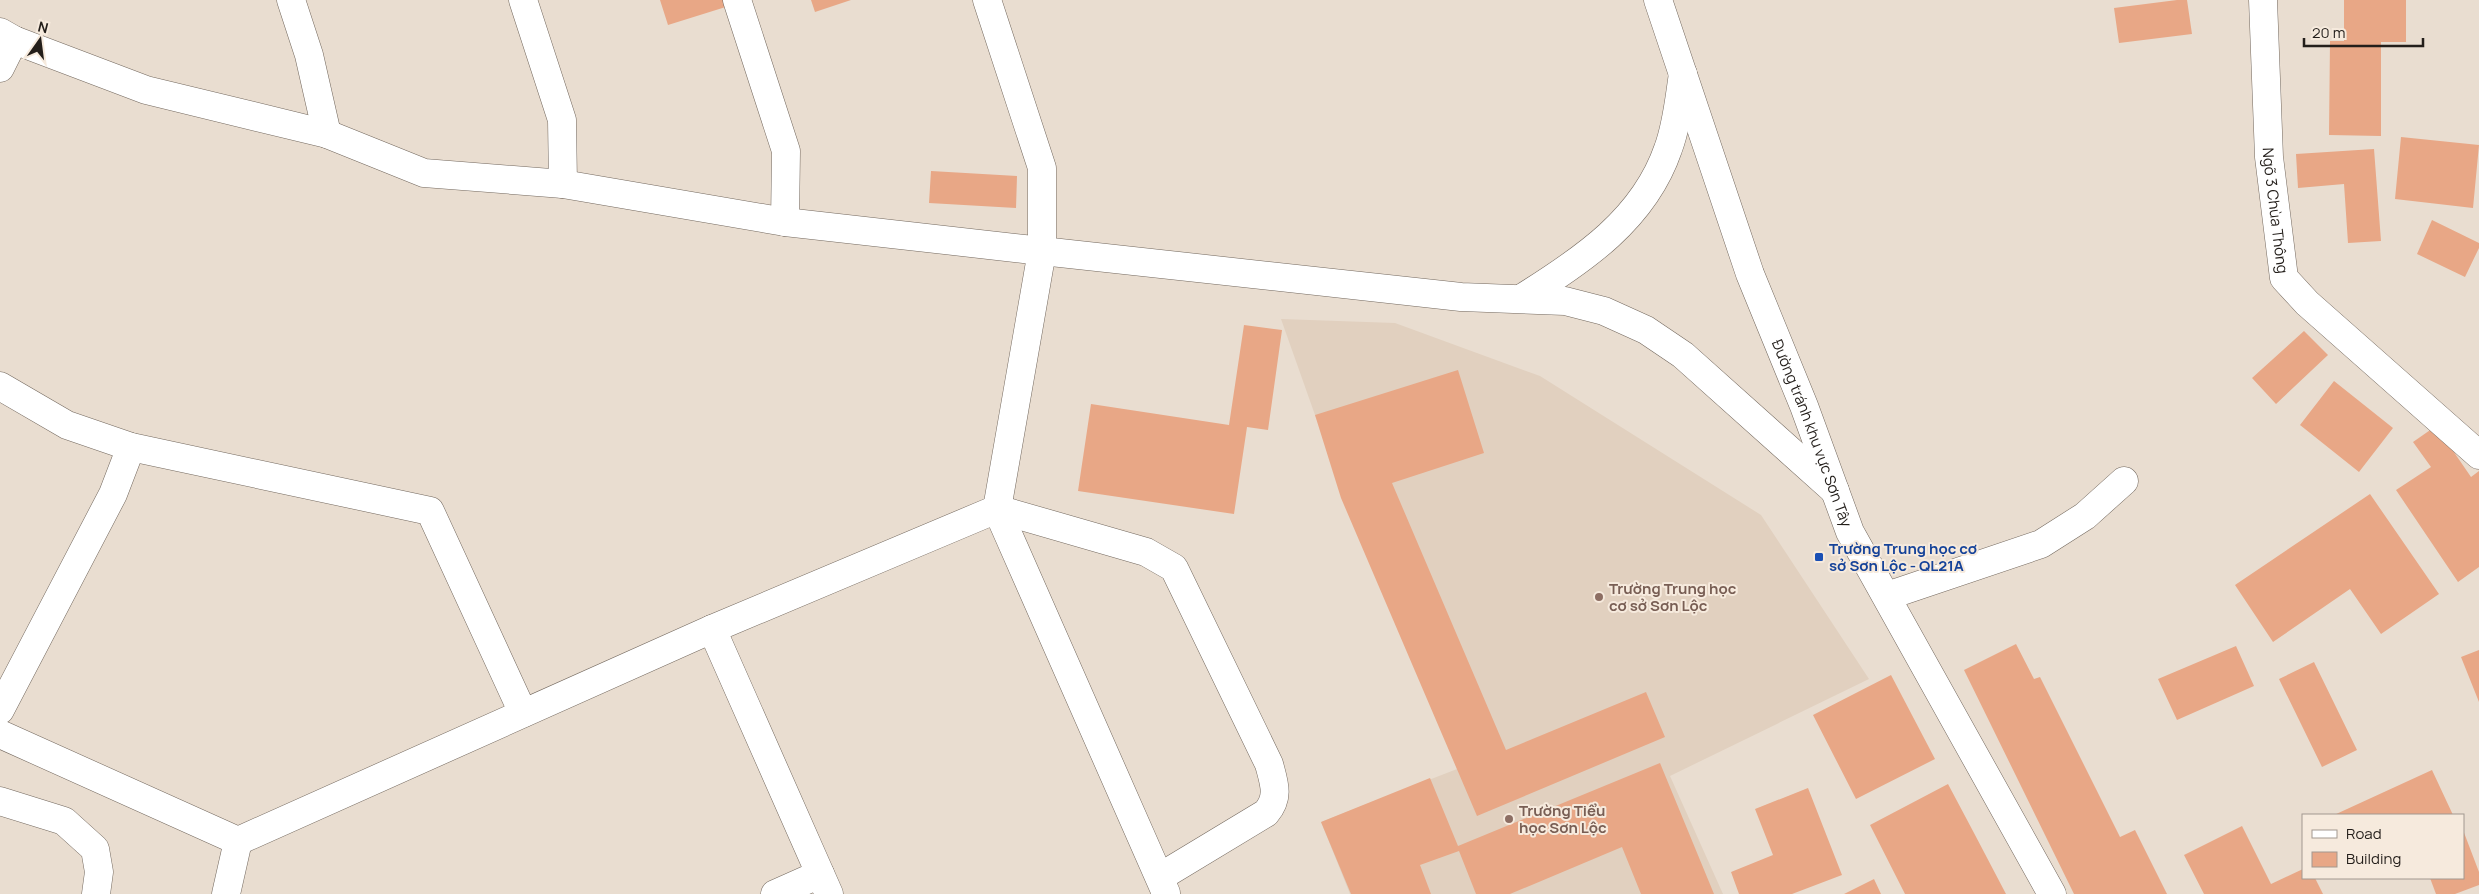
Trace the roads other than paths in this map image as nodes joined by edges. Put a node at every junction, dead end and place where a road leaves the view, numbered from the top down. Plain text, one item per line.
1 (291, 0) edge
2 (523, 0) edge
3 (737, 0) edge
4 (987, 0) edge
5 (1658, 0) edge
6 (2263, 0) edge
7 (7, 36) edge
8 (0, 68) edge
9 (1683, 74) junction
10 (328, 134) junction
11 (563, 184) junction
12 (785, 222) junction
13 (1042, 251) junction
14 (1522, 298) junction
15 (0, 386) edge
16 (131, 447) junction
17 (2479, 455) edge
18 (2124, 481) dead end
19 (1835, 491) junction
20 (997, 509) junction
21 (1887, 596) junction
22 (712, 629) junction
23 (0, 710) edge
24 (523, 713) junction
25 (0, 734) edge
26 (0, 801) edge
27 (238, 841) junction
28 (824, 884) edge
29 (1163, 885) edge
30 (96, 894) edge
31 (226, 894) edge
32 (775, 894) edge
33 (2052, 894) edge

1 - 10 main road
2 - 11 main road
3 - 12 main road
4 - 13 main road
5 - 9 main road, Đường tránh khu vực Sơn Tây
6 - 17 main road, Ngõ 3 Chùa Thông
7 - 8 main road
7 - 10 main road
9 - 14 main road
9 - 19 main road, Đường tránh khu vực Sơn Tây
10 - 11 main road
11 - 12 main road
12 - 13 main road
13 - 14 main road
13 - 20 main road
14 - 19 main road
15 - 16 main road
16 - 23 main road
16 - 24 main road
18 - 21 main road
19 - 21 main road, Đường tránh khu vực Sơn Tây
20 - 22 main road
20 - 29 main road
20 - 29 main road
21 - 33 main road, Đường tránh khu vực Sơn Tây
22 - 24 main road
22 - 28 main road
24 - 27 main road
25 - 27 main road
26 - 30 main road
27 - 31 main road
28 - 32 main road

